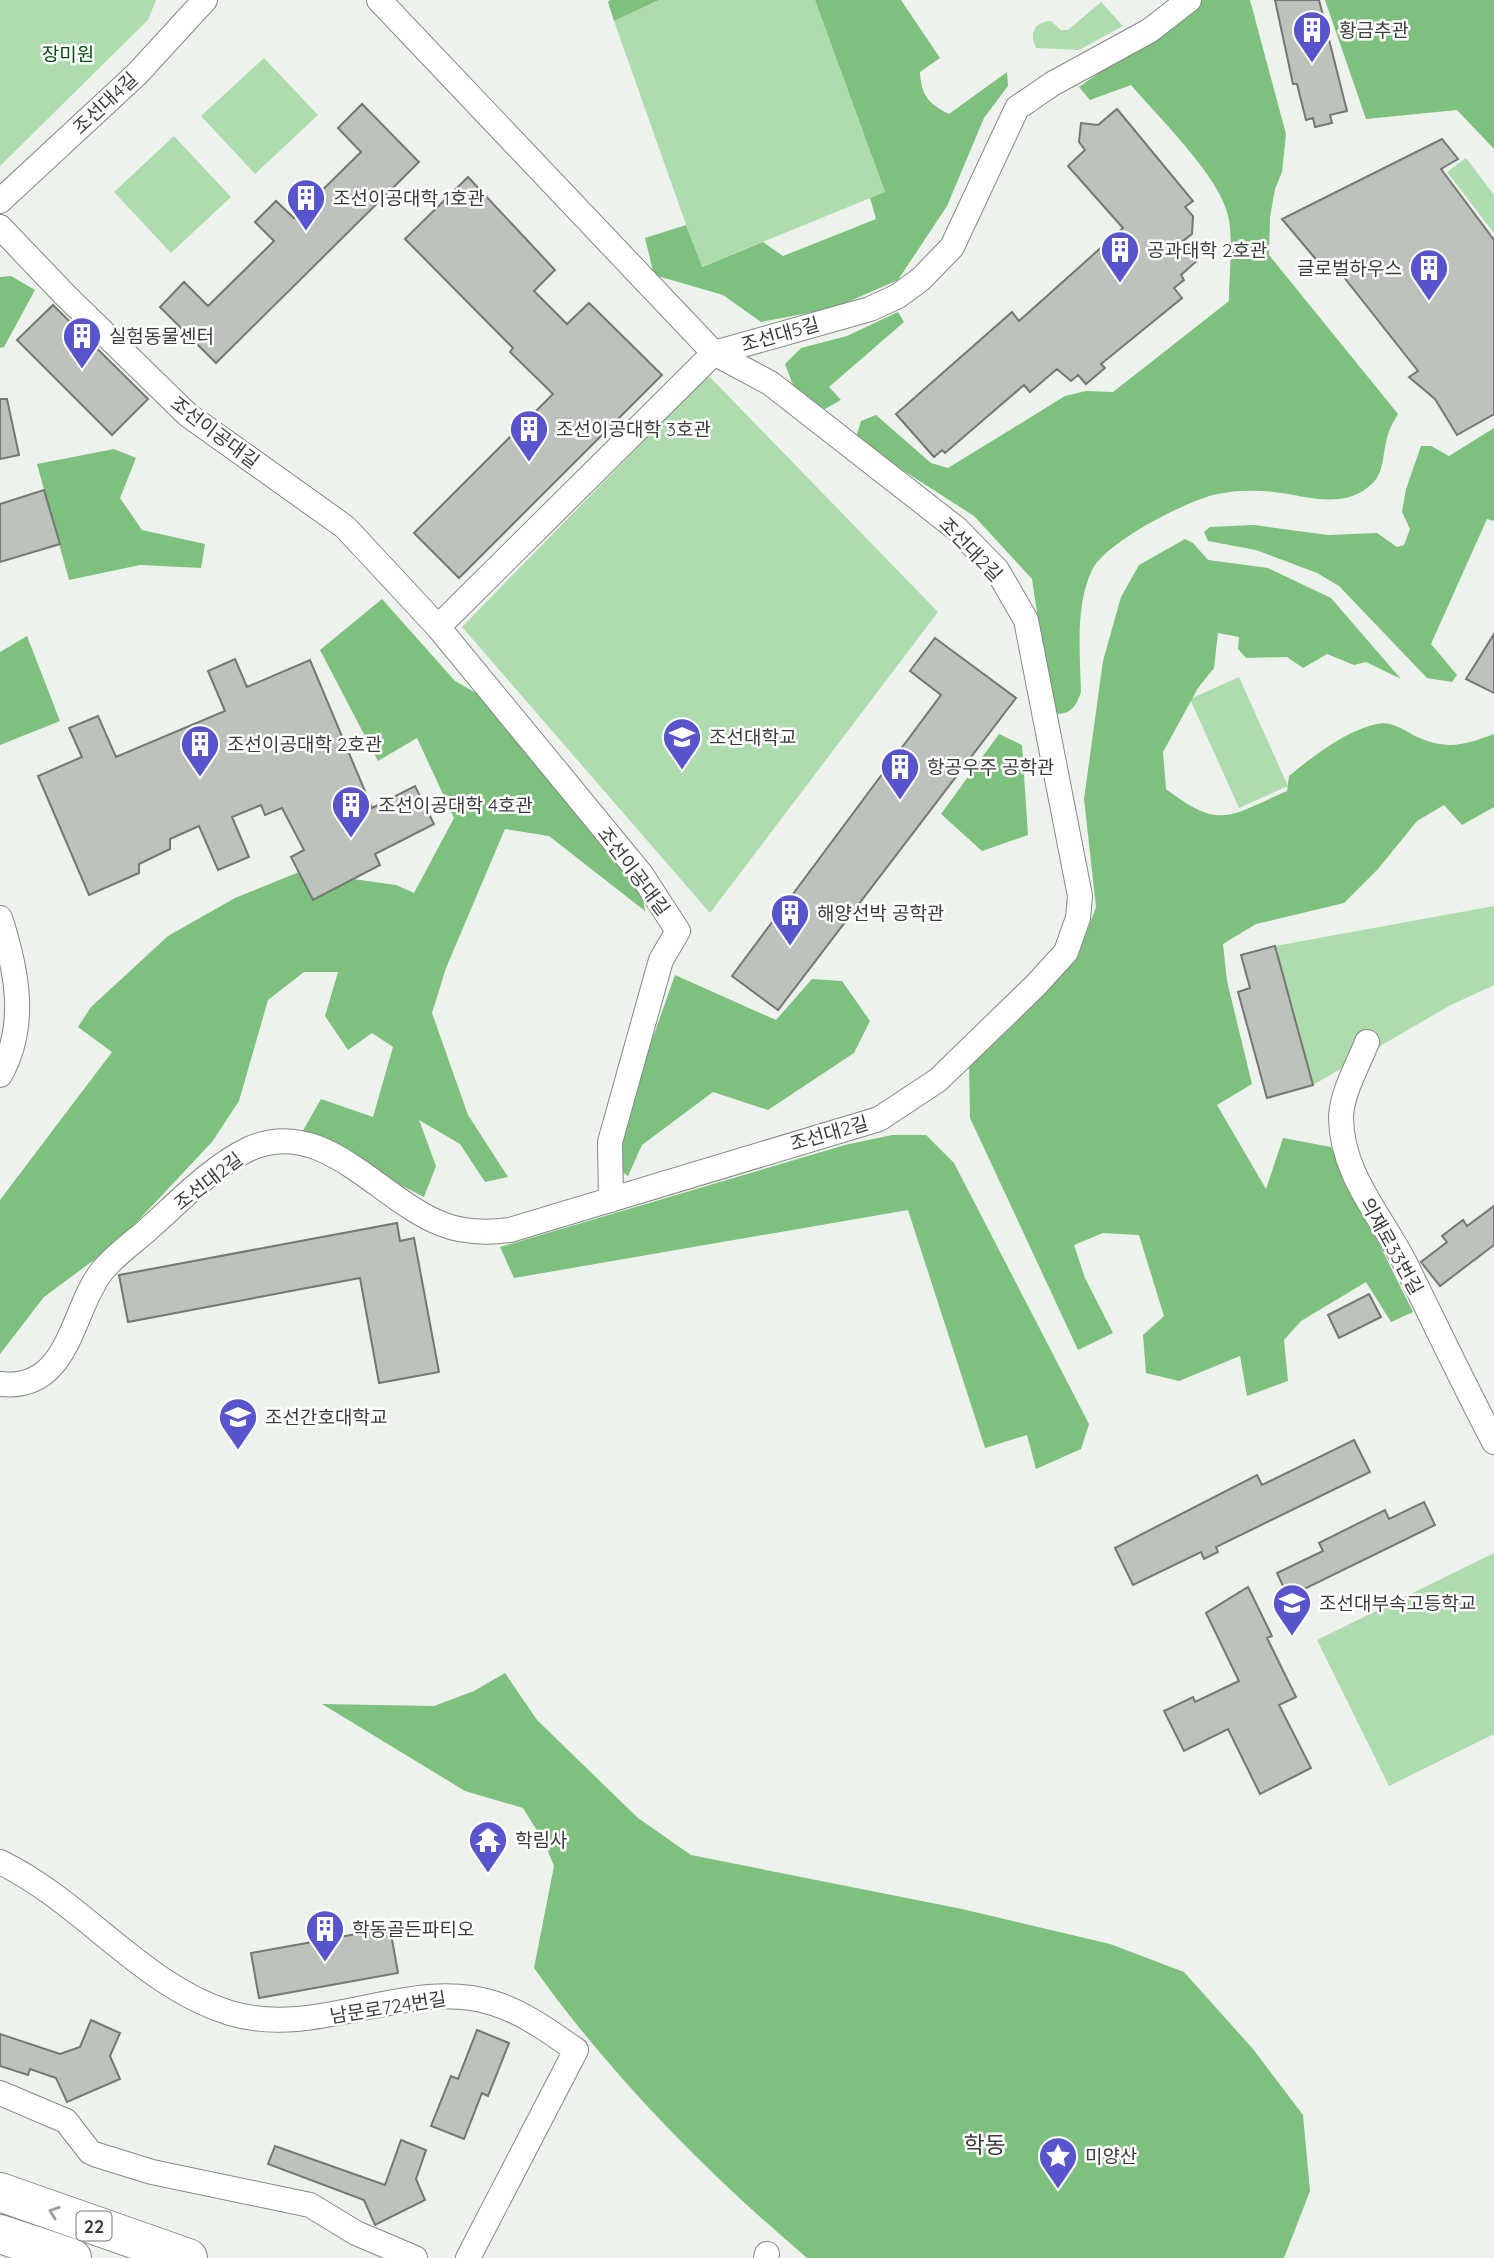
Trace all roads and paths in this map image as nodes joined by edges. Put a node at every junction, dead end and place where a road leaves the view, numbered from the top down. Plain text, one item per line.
1 (205, 0) edge
2 (379, 0) edge
3 (1189, 0) edge
4 (0, 201) edge
5 (0, 227) edge
6 (715, 353) junction
7 (438, 627) junction
8 (0, 918) edge
9 (1367, 1042) dead end
10 (0, 1075) edge
11 (611, 1200) junction
12 (0, 1384) edge
13 (1494, 1442) edge
14 (0, 1863) edge
15 (0, 2093) edge
16 (0, 2192) edge
17 (0, 2234) edge
18 (72, 2258) edge
19 (188, 2258) edge
20 (415, 2258) edge
21 (468, 2258) edge

1 - 4 street, 조선대4길
2 - 6 street, 조선대5길
3 - 6 street, 조선대5길
5 - 7 street, 조선이공대길
6 - 7 street
6 - 11 street, 조선대2길
7 - 11 street, 조선이공대길
8 - 10 street
9 - 13 street, 의재로33번길
11 - 12 street, 조선대2길
14 - 21 street, 남문로724번길
15 - 20 street
19 -> 16 main road, 22
17 - 18 main road, 22

